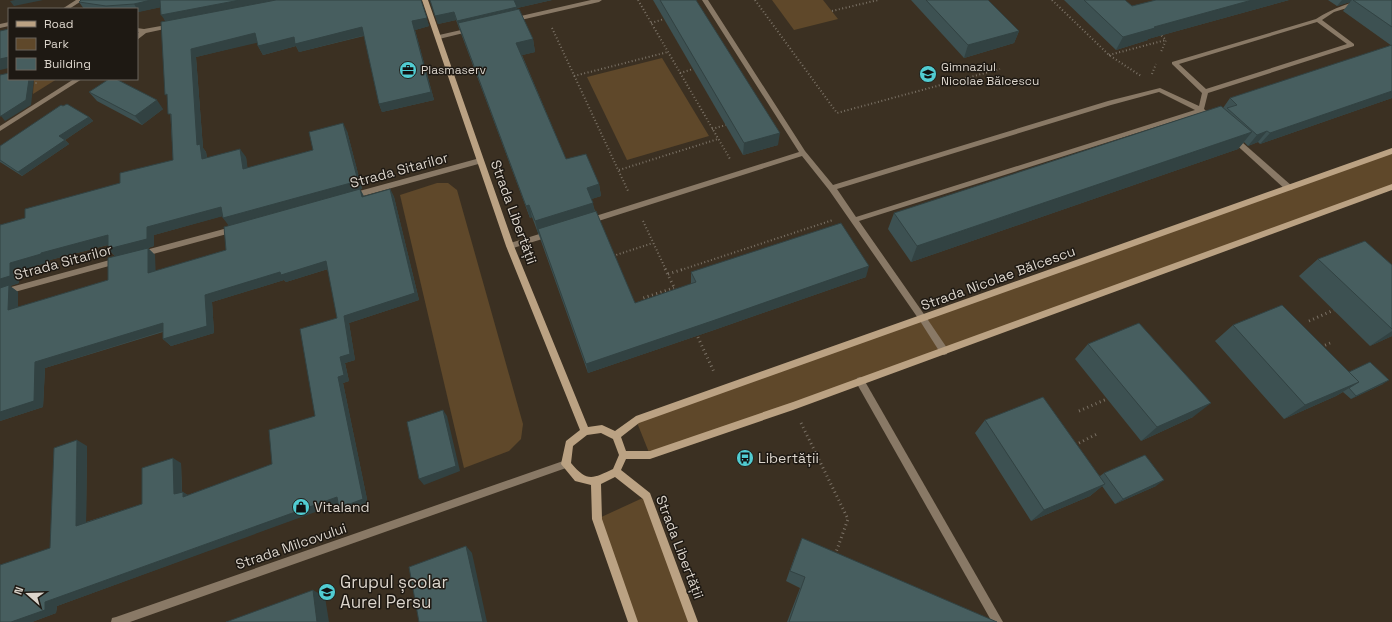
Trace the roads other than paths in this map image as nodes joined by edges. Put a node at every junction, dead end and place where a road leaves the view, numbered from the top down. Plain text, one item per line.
1 (80, 0) edge
2 (425, 0) edge
3 (599, 0) edge
4 (705, 0) edge
5 (1370, 0) edge
6 (67, 8) edge
7 (1318, 20) junction
8 (506, 22) edge
9 (183, 24) edge
10 (475, 28) edge
11 (138, 30) edge
12 (144, 31) junction
13 (138, 37) edge
14 (439, 37) junction
15 (77, 80) edge
16 (1205, 92) junction
17 (1201, 110) junction
18 (1215, 123) edge
19 (0, 129) edge
20 (1225, 131) edge
21 (1392, 151) edge
22 (803, 153) junction
23 (480, 161) junction
24 (1392, 187) edge
25 (832, 188) junction
26 (1289, 188) junction
27 (342, 199) edge
28 (852, 217) junction
29 (578, 224) edge
30 (244, 226) edge
31 (556, 231) edge
32 (510, 246) junction
33 (137, 256) edge
34 (122, 260) edge
35 (0, 293) edge
36 (922, 319) junction
37 (944, 351) junction
38 (860, 381) junction
39 (585, 431) junction
40 (616, 436) junction
41 (623, 455) junction
42 (566, 464) junction
43 (616, 472) junction
44 (596, 482) junction
45 (116, 622) edge
46 (633, 622) edge
47 (693, 622) edge
48 (998, 622) edge

1 - 6 street
2 - 14 street, Strada Libertății
3 - 8 street
4 - 22 street
5 - 7 street
7 - 16 street
7 - 16 street
9 - 12 street
10 - 14 street
11 - 12 street
12 - 13 street
14 - 23 street, Strada Libertății
15 - 19 street
16 - 17 street
17 - 18 street
17 - 25 street
17 - 28 street
20 - 26 street
21 - 26 street, Strada Nicolae Bălcescu
22 - 25 street
22 - 29 street
23 - 27 street, Strada Sitarilor
23 - 32 street, Strada Libertății
24 - 37 street
25 - 28 street
26 - 36 street, Strada Nicolae Bălcescu
28 - 36 street
30 - 33 street
31 - 32 street
32 - 39 street, Strada Libertății
34 - 35 street, Strada Sitarilor
36 - 37 street
36 - 40 street, Strada Nicolae Bălcescu
37 - 38 street
38 - 41 street
38 - 48 street
39 - 40 street
39 - 42 street
40 - 41 street
41 - 43 street
42 - 44 street
42 - 45 street, Strada Milcovului
43 - 44 street
43 - 47 street, Strada Libertății
44 - 46 street

